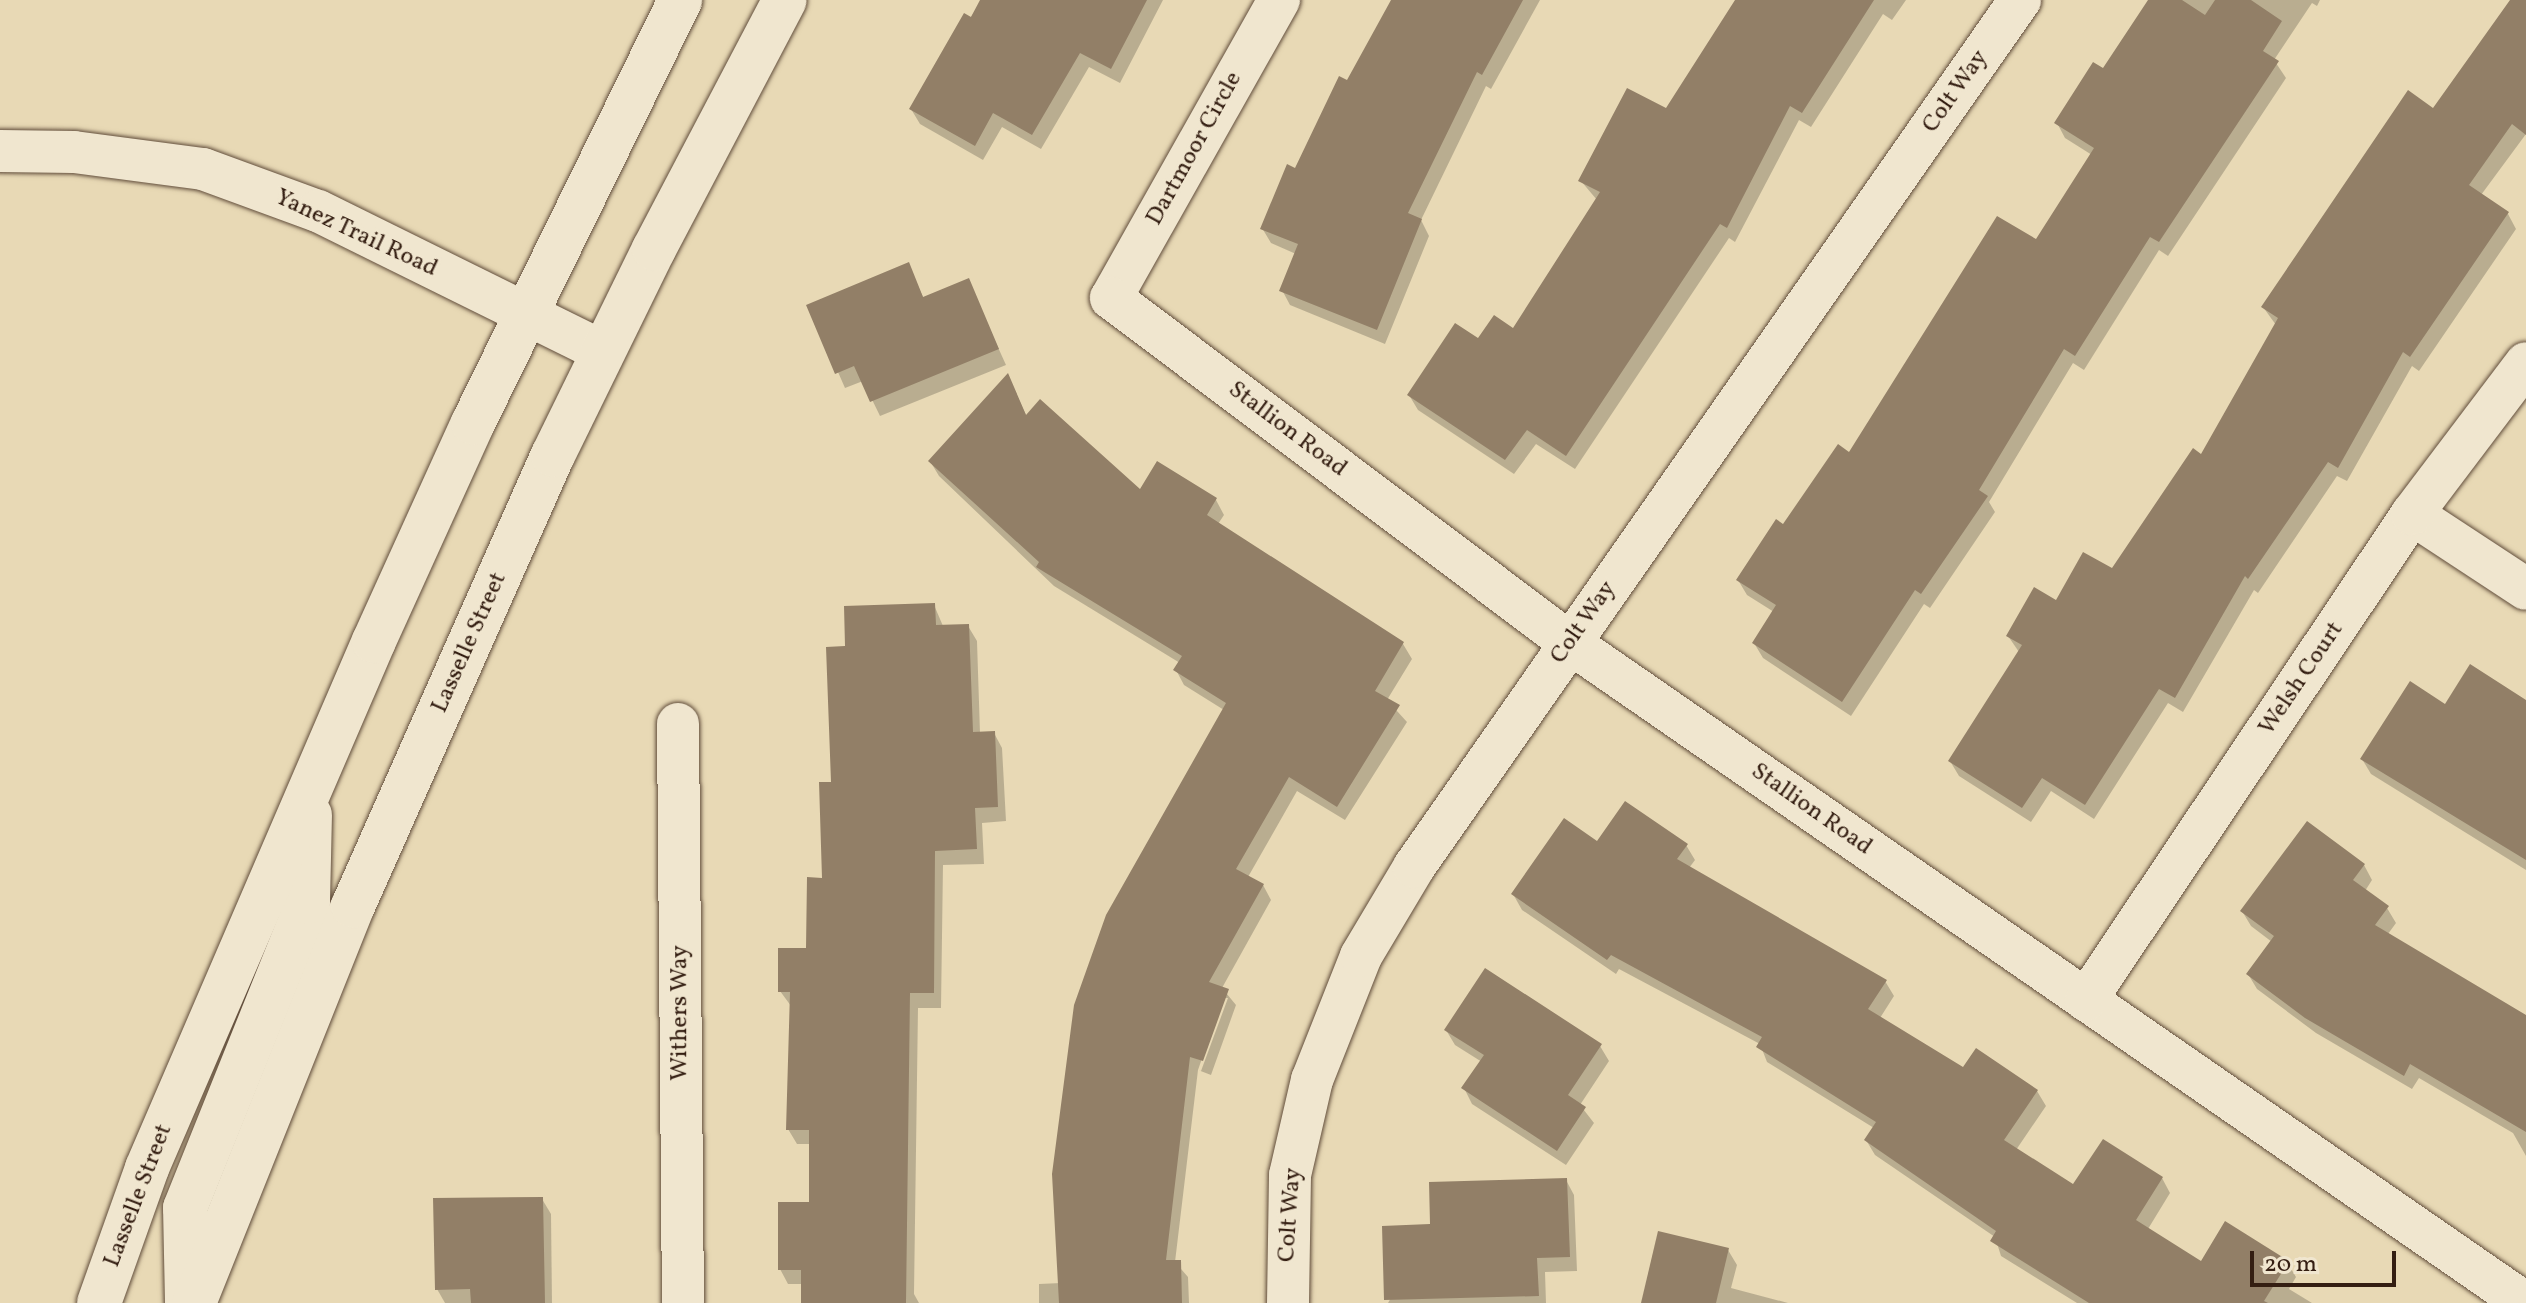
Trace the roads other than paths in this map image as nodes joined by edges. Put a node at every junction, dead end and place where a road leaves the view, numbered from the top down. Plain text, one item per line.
1 (680, 0) edge
2 (785, 0) edge
3 (1279, 0) edge
4 (2020, 0) edge
5 (0, 151) edge
6 (1111, 298) joint
7 (526, 315) junction
8 (603, 352) junction
9 (2526, 363) edge
10 (2412, 514) junction
11 (2526, 589) edge
12 (1570, 643) junction
13 (678, 724) dead end
14 (310, 792) junction
15 (2086, 1000) junction
16 (99, 1303) edge
17 (187, 1303) edge
18 (194, 1303) edge
19 (683, 1303) edge
20 (1288, 1303) edge
21 (2525, 1303) edge

1 - 7 main road, Lasselle Street
2 - 8 main road, Lasselle Street
3 - 6 street, Dartmoor Circle
4 - 12 street, Colt Way
5 - 7 street, Yanez Trail Road
6 - 12 street, Stallion Road
7 - 8 street, Yanez Trail Road
7 - 14 main road, Lasselle Street
8 - 18 main road, Lasselle Street
9 - 10 street, Welsh Court
10 - 11 street
10 - 15 street, Welsh Court
12 - 15 street, Stallion Road
12 - 20 street, Colt Way
13 - 19 street, Withers Way
14 - 16 main road, Lasselle Street
14 - 17 main road
15 - 21 street, Stallion Road

